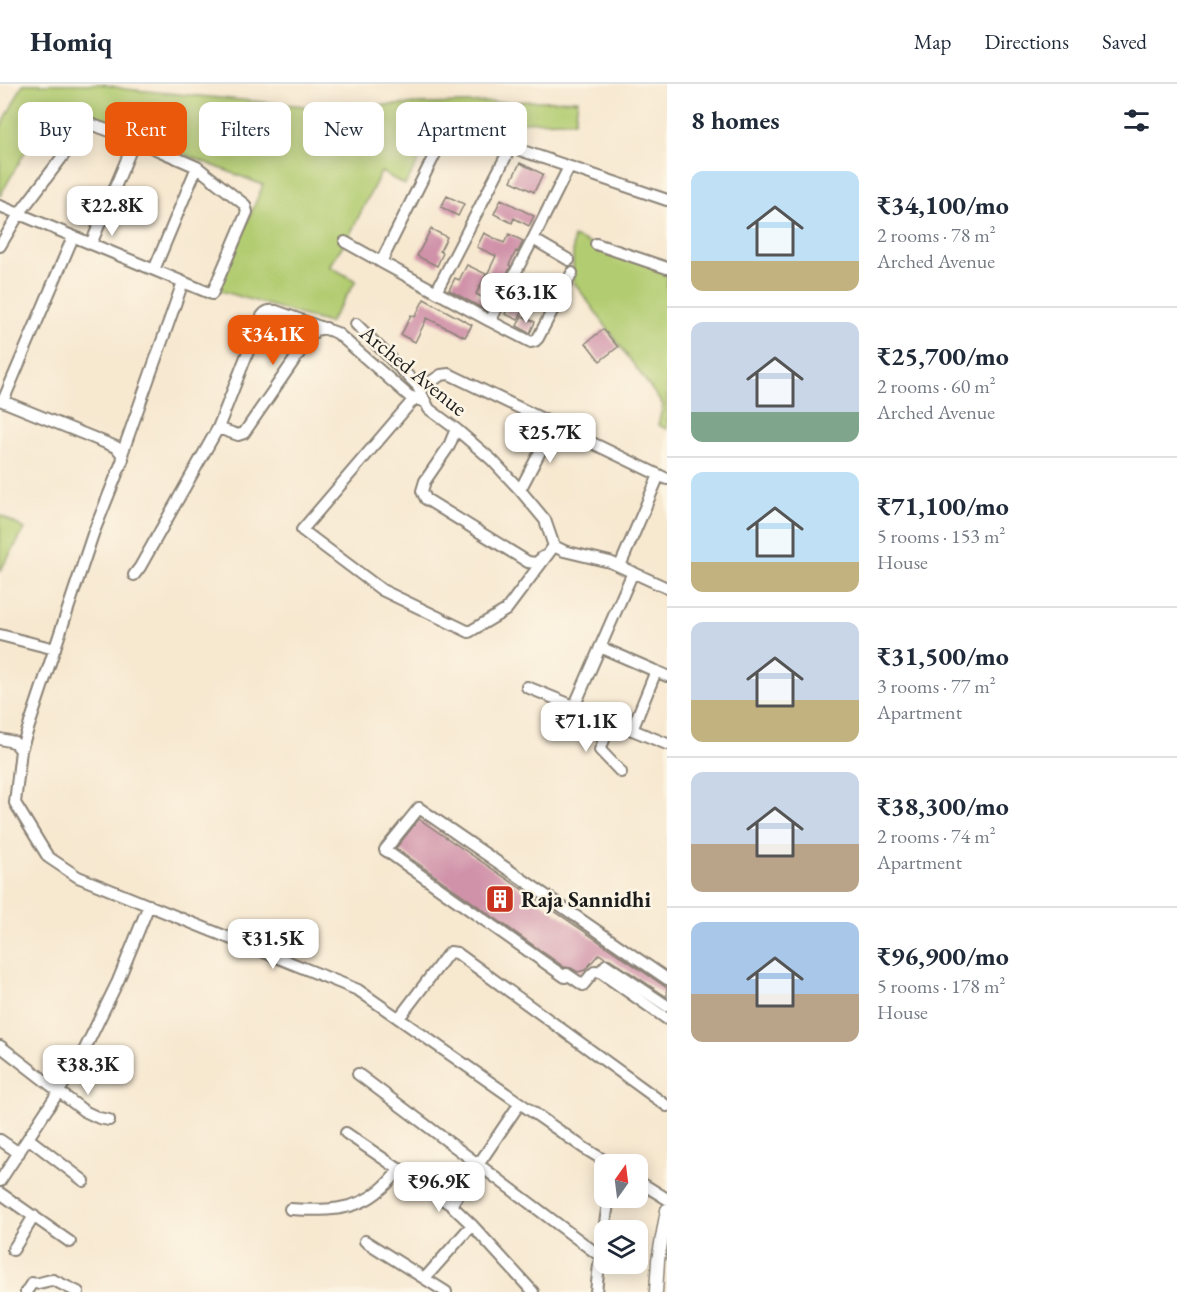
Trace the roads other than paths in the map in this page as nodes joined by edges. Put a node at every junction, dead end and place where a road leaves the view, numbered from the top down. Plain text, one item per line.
1 (105, 129) edge
2 (527, 152) edge
3 (128, 156) edge
4 (172, 156) edge
5 (435, 156) edge
6 (507, 156) edge
7 (197, 167) junction
8 (568, 167) junction
9 (667, 200) edge
10 (0, 206) edge
11 (19, 214) junction
12 (73, 237) junction
13 (533, 239) junction
14 (345, 242) dead end
15 (596, 243) dead end
16 (91, 244) junction
17 (0, 246) edge
18 (569, 260) dead end
19 (381, 262) junction
20 (667, 268) edge
21 (154, 270) junction
22 (572, 273) dead end
23 (183, 282) junction
24 (436, 292) junction
25 (490, 321) junction
26 (356, 324) dead end
27 (326, 328) junction
28 (420, 397) junction
29 (2, 400) edge
30 (554, 425) junction
31 (218, 428) junction
32 (456, 429) junction
33 (122, 454) junction
34 (663, 477) edge
35 (520, 490) junction
36 (554, 546) junction
37 (620, 566) junction
38 (633, 572) junction
39 (134, 575) dead end
40 (667, 588) edge
41 (0, 635) edge
42 (600, 646) junction
43 (55, 649) junction
44 (656, 671) junction
45 (667, 676) edge
46 (527, 687) dead end
47 (574, 706) junction
48 (612, 722) junction
49 (633, 730) junction
50 (0, 739) edge
51 (667, 744) edge
52 (21, 750) junction
53 (621, 772) dead end
54 (149, 905) junction
55 (600, 972) junction
56 (667, 980) edge
57 (667, 1006) edge
58 (399, 1018) junction
59 (667, 1019) edge
60 (0, 1046) edge
61 (358, 1074) dead end
62 (59, 1092) junction
63 (520, 1103) junction
64 (667, 1106) edge
65 (108, 1120) dead end
66 (346, 1133) dead end
67 (29, 1139) junction
68 (0, 1140) edge
69 (19, 1153) junction
70 (594, 1154) edge
71 (479, 1165) junction
72 (400, 1169) junction
73 (2, 1176) edge
74 (84, 1180) dead end
75 (648, 1187) edge
76 (0, 1193) edge
77 (667, 1199) edge
78 (451, 1205) junction
79 (290, 1209) dead end
80 (667, 1210) edge
81 (34, 1216) junction
82 (472, 1225) junction
83 (365, 1240) dead end
84 (70, 1242) dead end
85 (13, 1250) dead end
86 (594, 1251) edge
87 (598, 1274) edge
88 (425, 1278) junction
89 (26, 1292) edge
90 (78, 1292) edge
91 (446, 1292) edge
92 (533, 1292) edge
93 (596, 1292) edge
94 (656, 1292) edge

1 - 11 street
2 - 8 street
3 - 16 street
4 - 7 street
5 - 19 street
6 - 24 street
7 - 21 street
7 - 23 street
8 - 9 street
8 - 13 street
10 - 11 street
11 - 12 street
11 - 17 street
12 - 16 street
12 - 29 street
13 - 18 street
13 - 25 street
14 - 19 street
15 - 20 street
16 - 21 street
19 - 24 street
21 - 23 street
22 - 25 street
23 - 33 street
24 - 25 street
26 - 28 street
27 - 28 street, Arched Avenue
27 - 31 street
27 - 31 street, Arched Avenue
28 - 30 street
28 - 32 street, Arched Avenue
28 - 36 street
29 - 33 street
30 - 34 street
30 - 35 street
31 - 39 street
32 - 35 street, Arched Avenue
32 - 36 street
33 - 43 street
34 - 37 street
35 - 36 street, Arched Avenue
36 - 37 street
37 - 38 street
38 - 40 street
38 - 42 street
41 - 43 street
42 - 44 street
42 - 47 street
43 - 52 street
44 - 45 street
44 - 49 street
46 - 47 street
47 - 48 street
48 - 49 street
48 - 53 street
49 - 51 street
50 - 52 street
52 - 54 street
54 - 58 street
54 - 62 street
55 - 56 street
55 - 57 street
55 - 59 street
58 - 63 street
58 - 64 street
60 - 62 street
61 - 71 street
62 - 65 street
62 - 67 street
63 - 70 street
63 - 71 street
66 - 72 street
67 - 69 street
67 - 74 street
68 - 69 street
69 - 73 street
71 - 78 street
71 - 86 street
72 - 78 street
72 - 79 street
75 - 77 street
76 - 81 street
78 - 82 street
80 - 94 main road
81 - 84 street
81 - 85 street
82 - 88 street
82 - 92 street
83 - 88 street
87 - 93 street
88 - 91 street
89 - 90 street

